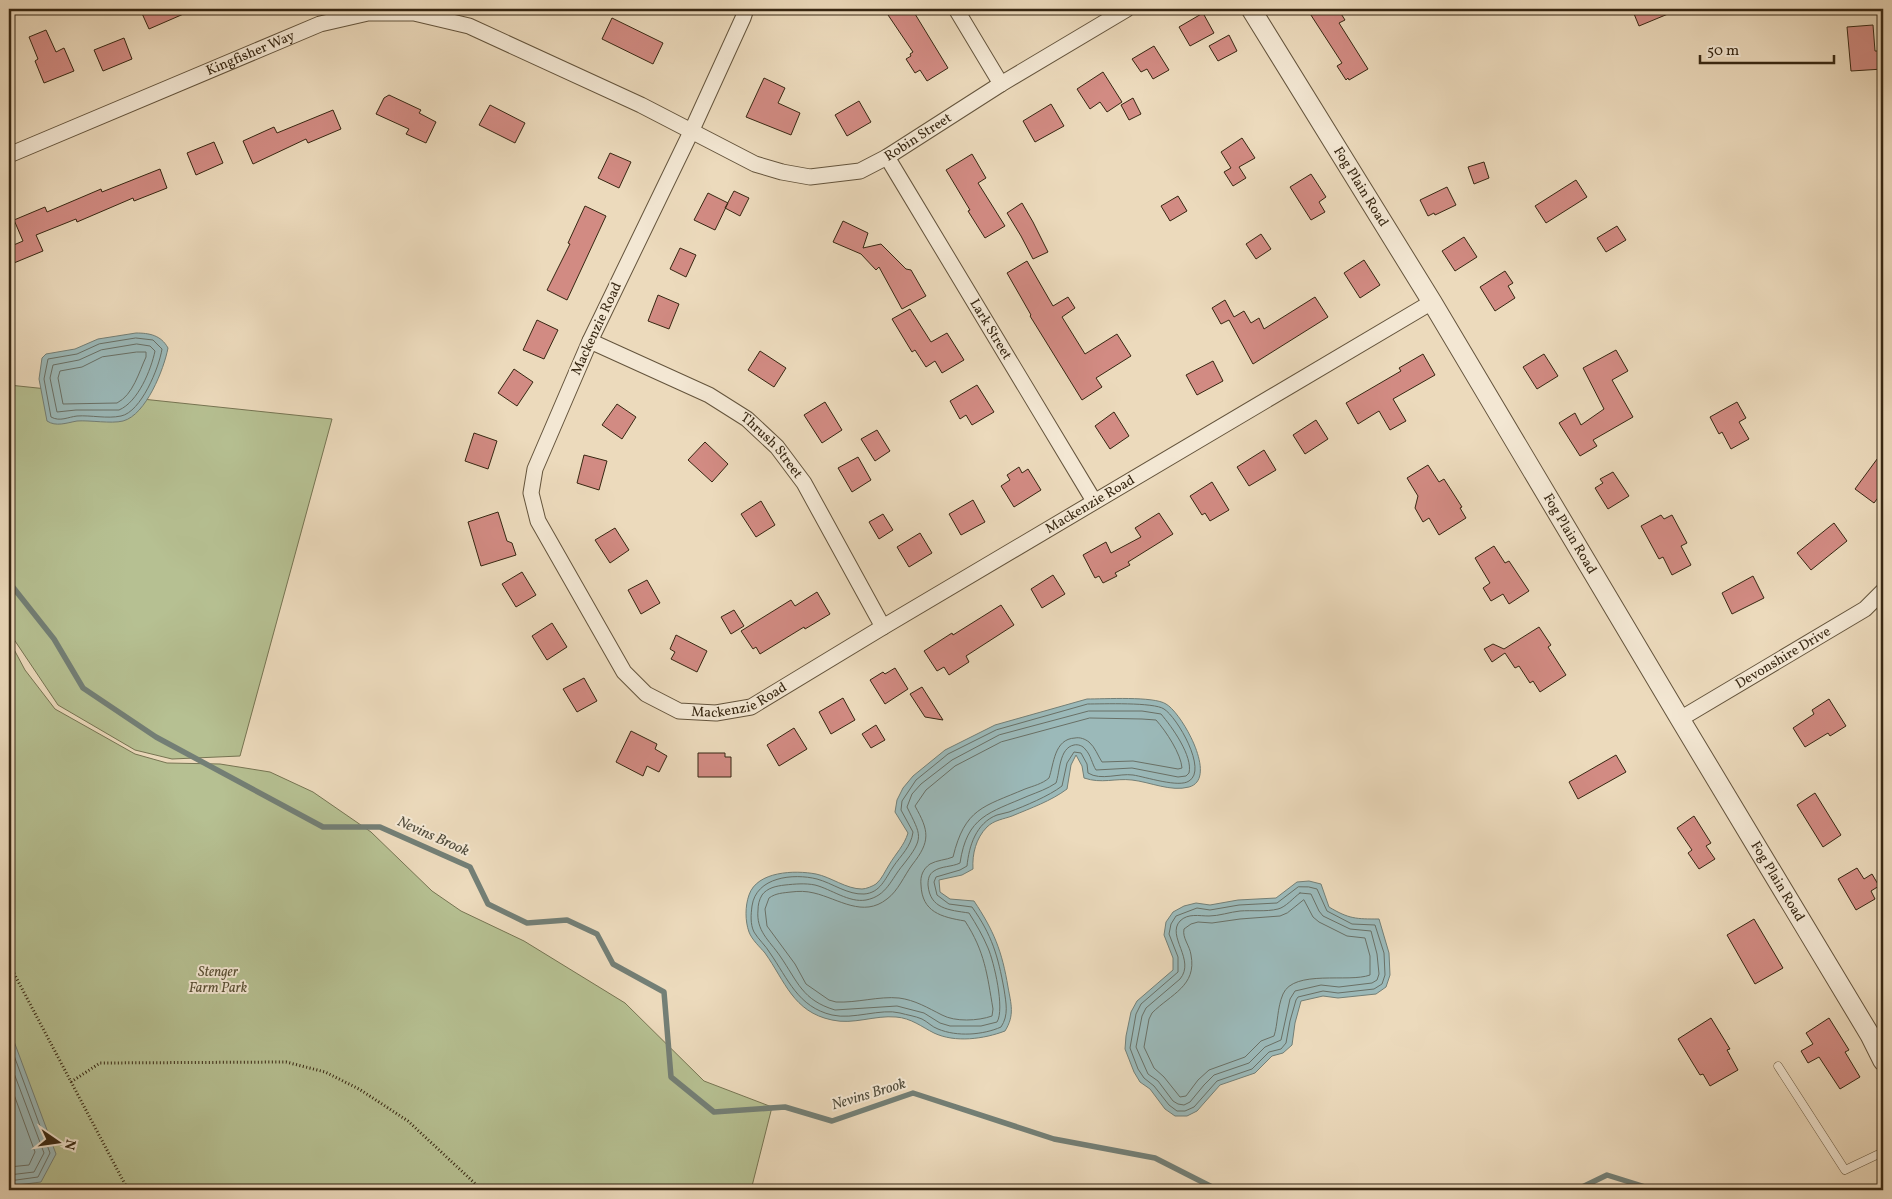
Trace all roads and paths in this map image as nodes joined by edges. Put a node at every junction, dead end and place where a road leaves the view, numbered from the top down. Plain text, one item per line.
1 (746, 9) edge
2 (956, 9) edge
3 (1128, 9) edge
4 (1251, 9) edge
5 (1001, 84) junction
6 (691, 132) junction
7 (9, 155) edge
8 (886, 157) junction
9 (1432, 302) junction
10 (590, 341) junction
11 (1094, 501) junction
12 (1883, 591) edge
13 (882, 627) junction
14 (1680, 719) junction
15 (9, 964) edge
16 (1883, 1061) edge
17 (1778, 1066) dead end
18 (71, 1082) junction
19 (1883, 1152) edge
20 (128, 1190) edge
21 (482, 1190) edge

1 - 6 street, Mackenzie Road
2 - 5 street
3 - 5 street, Robin Street
4 - 9 street, Fog Plain Road
5 - 8 street, Robin Street
6 - 7 street, Kingfisher Way
6 - 8 street, Robin Street
6 - 10 street, Mackenzie Road
8 - 11 street, Lark Street
9 - 11 street, Mackenzie Road
9 - 14 street, Fog Plain Road
10 - 13 street, Thrush Street
10 - 13 street, Mackenzie Road
11 - 13 street, Mackenzie Road
12 - 14 street, Devonshire Drive
14 - 16 street, Fog Plain Road
15 - 18 path
17 - 19 lane
18 - 20 path
18 - 21 path

